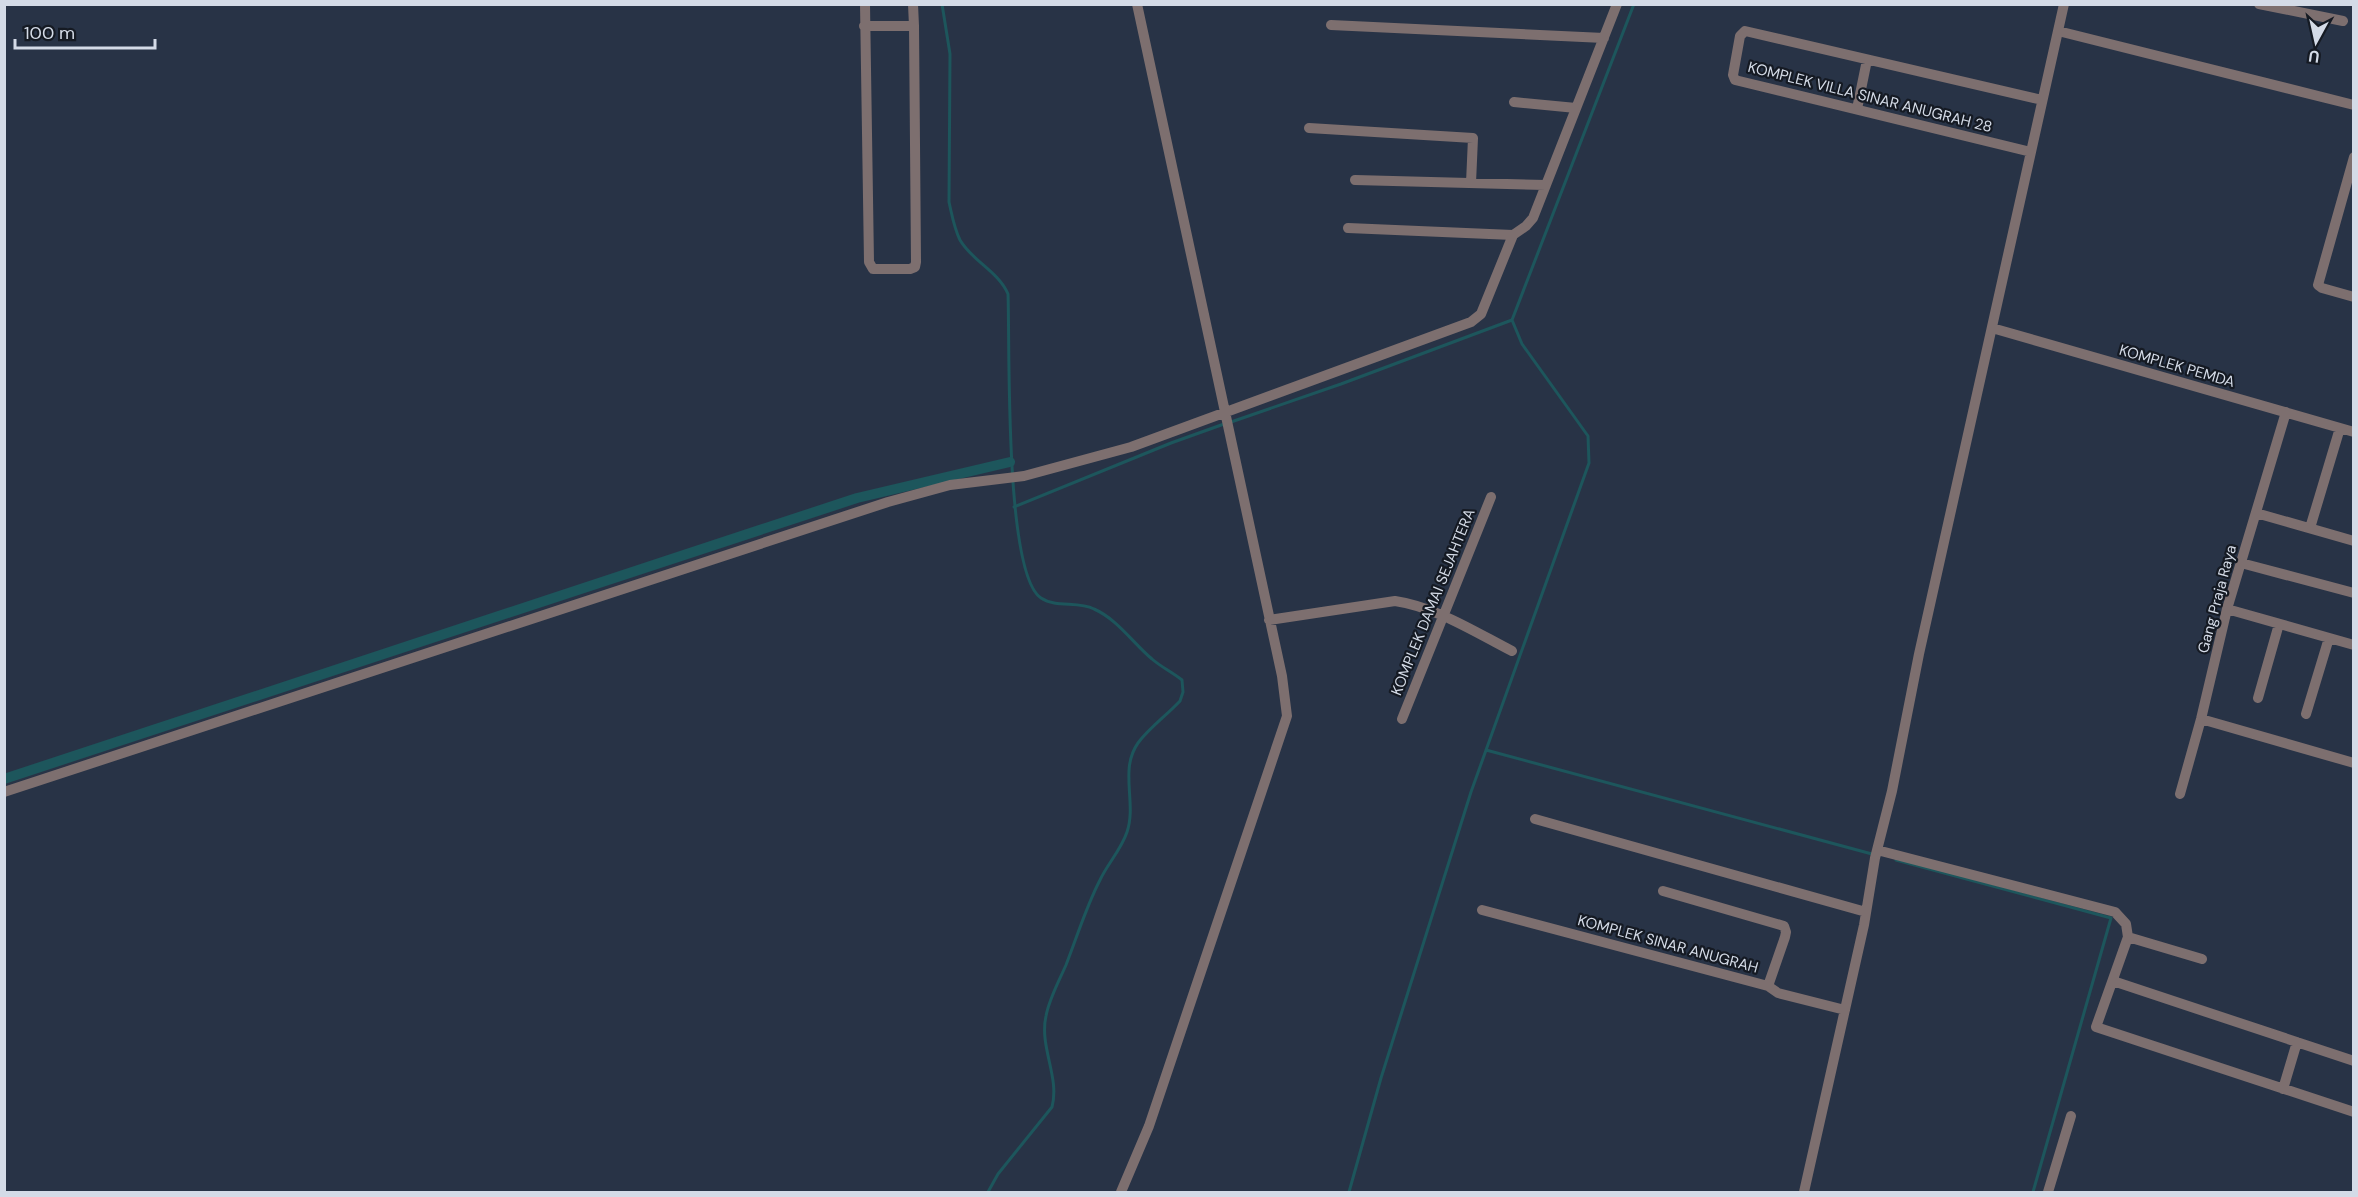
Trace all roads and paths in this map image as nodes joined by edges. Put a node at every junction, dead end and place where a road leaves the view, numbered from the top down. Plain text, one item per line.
1 (865, 4) edge
2 (913, 4) edge
3 (1137, 4) edge
4 (1617, 4) edge
5 (2064, 4) edge
6 (2259, 4) edge
7 (2343, 21) dead end
8 (1331, 25) dead end
9 (864, 26) junction
10 (914, 26) junction
11 (2058, 31) junction
12 (1604, 38) junction
13 (1867, 60) junction
14 (2042, 100) junction
15 (1514, 102) dead end
16 (2354, 105) edge
17 (1576, 108) junction
18 (1857, 110) junction
19 (1309, 128) dead end
20 (2031, 152) junction
21 (2354, 157) edge
22 (1355, 180) dead end
23 (1471, 183) junction
24 (1546, 185) junction
25 (1348, 228) dead end
26 (1513, 235) junction
27 (2354, 297) edge
28 (1992, 328) junction
29 (2286, 412) junction
30 (1224, 415) junction
31 (2340, 429) junction
32 (2354, 432) edge
33 (1491, 497) dead end
34 (2256, 513) junction
35 (2310, 528) junction
36 (2354, 541) edge
37 (2241, 563) junction
38 (2354, 593) edge
39 (2228, 609) junction
40 (1442, 616) junction
41 (1269, 620) junction
42 (2279, 624) junction
43 (2329, 638) junction
44 (2354, 645) edge
45 (1512, 651) dead end
46 (2258, 698) dead end
47 (2306, 714) dead end
48 (1402, 719) dead end
49 (2201, 719) junction
50 (2354, 763) edge
51 (4, 792) edge
52 (2180, 794) dead end
53 (1535, 819) dead end
54 (1876, 854) junction
55 (1663, 891) dead end
56 (1482, 910) dead end
57 (1866, 912) junction
58 (2128, 937) junction
59 (2202, 959) dead end
60 (2113, 981) junction
61 (1768, 986) junction
62 (1845, 1010) junction
63 (2296, 1042) junction
64 (2354, 1061) edge
65 (2283, 1089) junction
66 (2354, 1112) edge
67 (2070, 1116) dead end
68 (1121, 1192) edge
69 (1804, 1192) edge
70 (2048, 1192) edge

1 - 9 street
2 - 10 street
3 - 30 street
4 - 12 street
5 - 11 street
6 - 7 street
8 - 12 street
9 - 10 street
9 - 10 street
11 - 14 street
11 - 16 street
12 - 17 street
13 - 14 street, KOMPLEK VILLA SINAR ANUGRAH 28
13 - 18 street
13 - 18 street, KOMPLEK VILLA SINAR ANUGRAH 28
14 - 20 street
15 - 17 street
17 - 24 street
18 - 20 street, KOMPLEK VILLA SINAR ANUGRAH 28
19 - 23 street
20 - 28 street
21 - 27 street
22 - 23 street
23 - 24 street
24 - 26 street
25 - 26 street
26 - 30 street
28 - 29 street, KOMPLEK PEMDA
28 - 54 street
29 - 31 street, KOMPLEK PEMDA
29 - 34 street, Gang Praja Raya
30 - 41 street
30 - 51 street
31 - 32 street, KOMPLEK PEMDA
31 - 35 street
33 - 40 street, KOMPLEK DAMAI SEJAHTERA
34 - 35 street
34 - 37 street, Gang Praja Raya
35 - 36 street
37 - 38 street
37 - 39 street, Gang Praja Raya
39 - 42 street
39 - 49 street, Gang Praja Raya
40 - 41 street
40 - 45 street
40 - 48 street, KOMPLEK DAMAI SEJAHTERA
41 - 68 street
42 - 43 street
42 - 46 street
43 - 44 street
43 - 47 street
49 - 50 street
49 - 52 street, Gang Praja Raya
53 - 57 street
54 - 57 street
54 - 58 street
55 - 61 street
56 - 61 street, KOMPLEK SINAR ANUGRAH
57 - 62 street
58 - 59 street
58 - 60 street
60 - 63 street
60 - 65 street
61 - 62 street, KOMPLEK SINAR ANUGRAH
62 - 69 street
63 - 64 street
63 - 65 street
65 - 66 street
67 - 70 street

